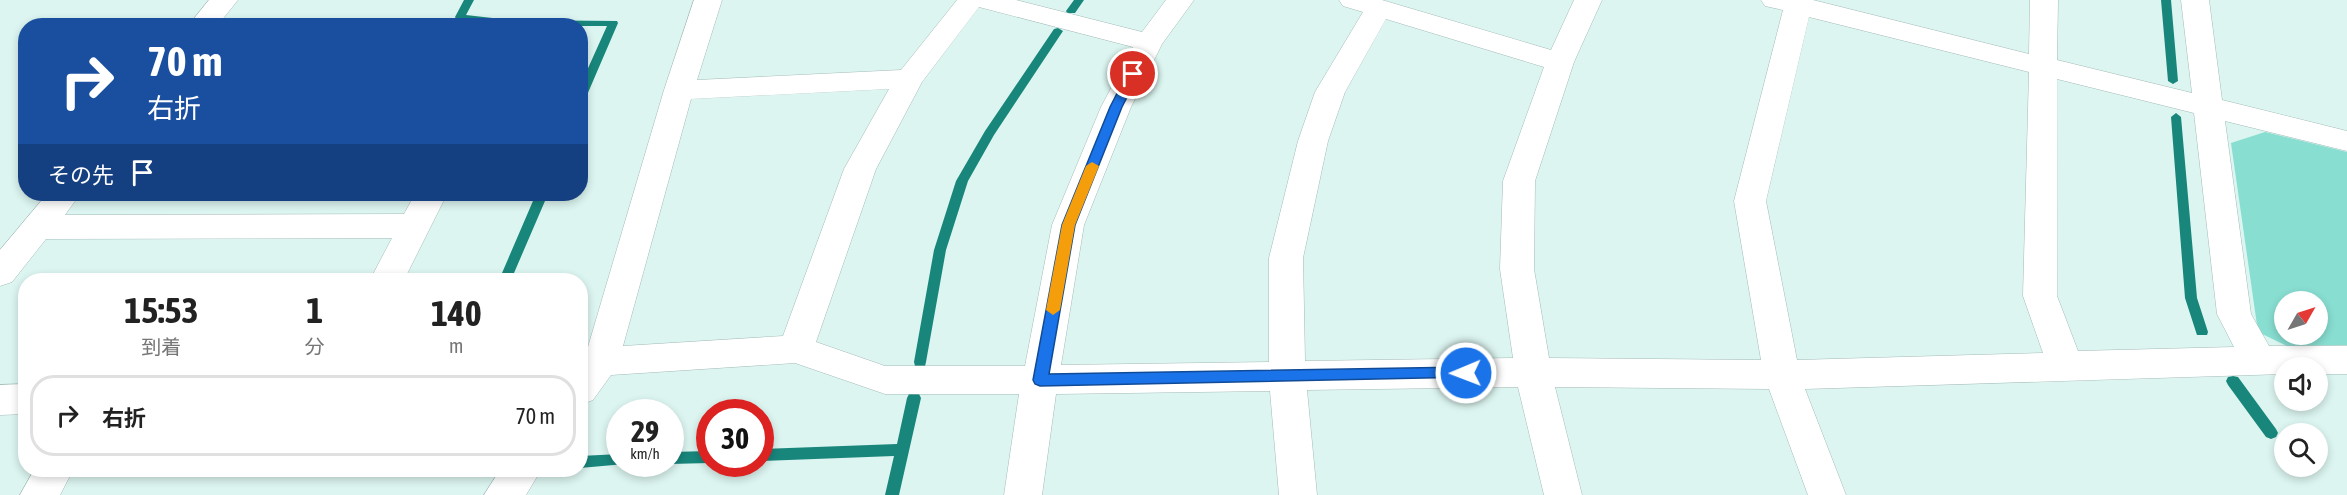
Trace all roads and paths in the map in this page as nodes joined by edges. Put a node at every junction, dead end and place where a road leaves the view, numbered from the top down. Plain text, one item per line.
1 (224, 0) edge
2 (708, 0) edge
3 (971, 0) edge
4 (983, 0) edge
5 (1180, 0) edge
6 (1588, 0) edge
7 (2044, 0) edge
8 (2195, 0) edge
9 (1791, 2) edge
10 (1366, 4) edge
11 (209, 18) edge
12 (1149, 42) junction
13 (1560, 62) junction
14 (2042, 66) junction
15 (909, 79) junction
16 (679, 90) junction
17 (2207, 106) junction
18 (2347, 141) edge
19 (58, 201) edge
20 (427, 201) edge
21 (413, 226) junction
22 (36, 228) junction
23 (0, 273) edge
24 (390, 273) edge
25 (796, 349) junction
26 (2259, 360) junction
27 (2347, 360) edge
28 (2066, 366) junction
29 (1533, 372) junction
30 (1287, 375) junction
31 (1782, 375) junction
32 (591, 376) edge
33 (1040, 380) junction
34 (18, 399) edge
35 (0, 400) edge
36 (50, 477) edge
37 (517, 477) edge
38 (39, 495) edge
39 (503, 495) edge
40 (1023, 495) edge
41 (1298, 495) edge
42 (1563, 495) edge
43 (1827, 495) edge

1 - 11 street
2 - 16 street
3 - 15 street
4 - 12 street
5 - 12 street
6 - 13 street
7 - 14 street
8 - 17 street
9 - 14 street
9 - 31 street
10 - 13 street
10 - 30 street
12 - 33 street
13 - 29 street
14 - 17 street
14 - 28 street
15 - 16 street
15 - 25 street
16 - 32 street
17 - 18 street
17 - 26 street
19 - 22 street
20 - 21 street
21 - 22 street
21 - 24 street
22 - 23 street
25 - 32 street
25 - 33 street
26 - 27 street
26 - 28 street
28 - 31 street
29 - 30 street
29 - 31 street
29 - 42 street
30 - 33 street
30 - 41 street
31 - 43 street
33 - 40 street
34 - 35 street
36 - 38 street
37 - 39 street

